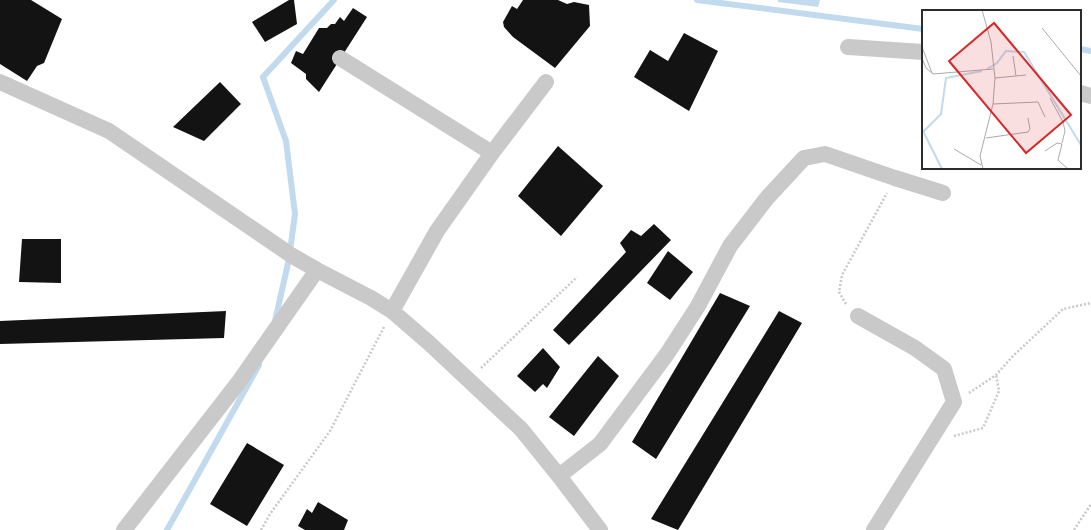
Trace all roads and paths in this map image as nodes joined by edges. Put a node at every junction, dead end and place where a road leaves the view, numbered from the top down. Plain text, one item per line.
1 (848, 47) dead end
2 (922, 52) edge
3 (340, 58) dead end
4 (0, 82) edge
5 (546, 82) dead end
6 (1081, 92) edge
7 (1091, 96) edge
8 (492, 153) junction
9 (895, 178) junction
10 (943, 193) dead end
11 (311, 267) junction
12 (577, 277) dead end
13 (1091, 303) edge
14 (392, 311) junction
15 (858, 316) joint
16 (996, 375) junction
17 (469, 379) junction
18 (954, 402) junction
19 (950, 437) dead end
20 (559, 476) junction
21 (1091, 504) edge
22 (124, 530) edge
23 (261, 530) edge
24 (600, 530) edge
25 (874, 530) edge
26 (1074, 530) edge

1 - 2 street
3 - 8 street
4 - 11 street
5 - 8 street
6 - 7 street
8 - 14 street
9 - 10 street
9 - 15 path
9 - 20 street
11 - 14 street
11 - 22 street
12 - 17 path
13 - 16 path
14 - 17 street
14 - 23 path
15 - 18 street
16 - 18 path
16 - 19 path
17 - 20 street
18 - 25 street
20 - 24 street
21 - 26 path

